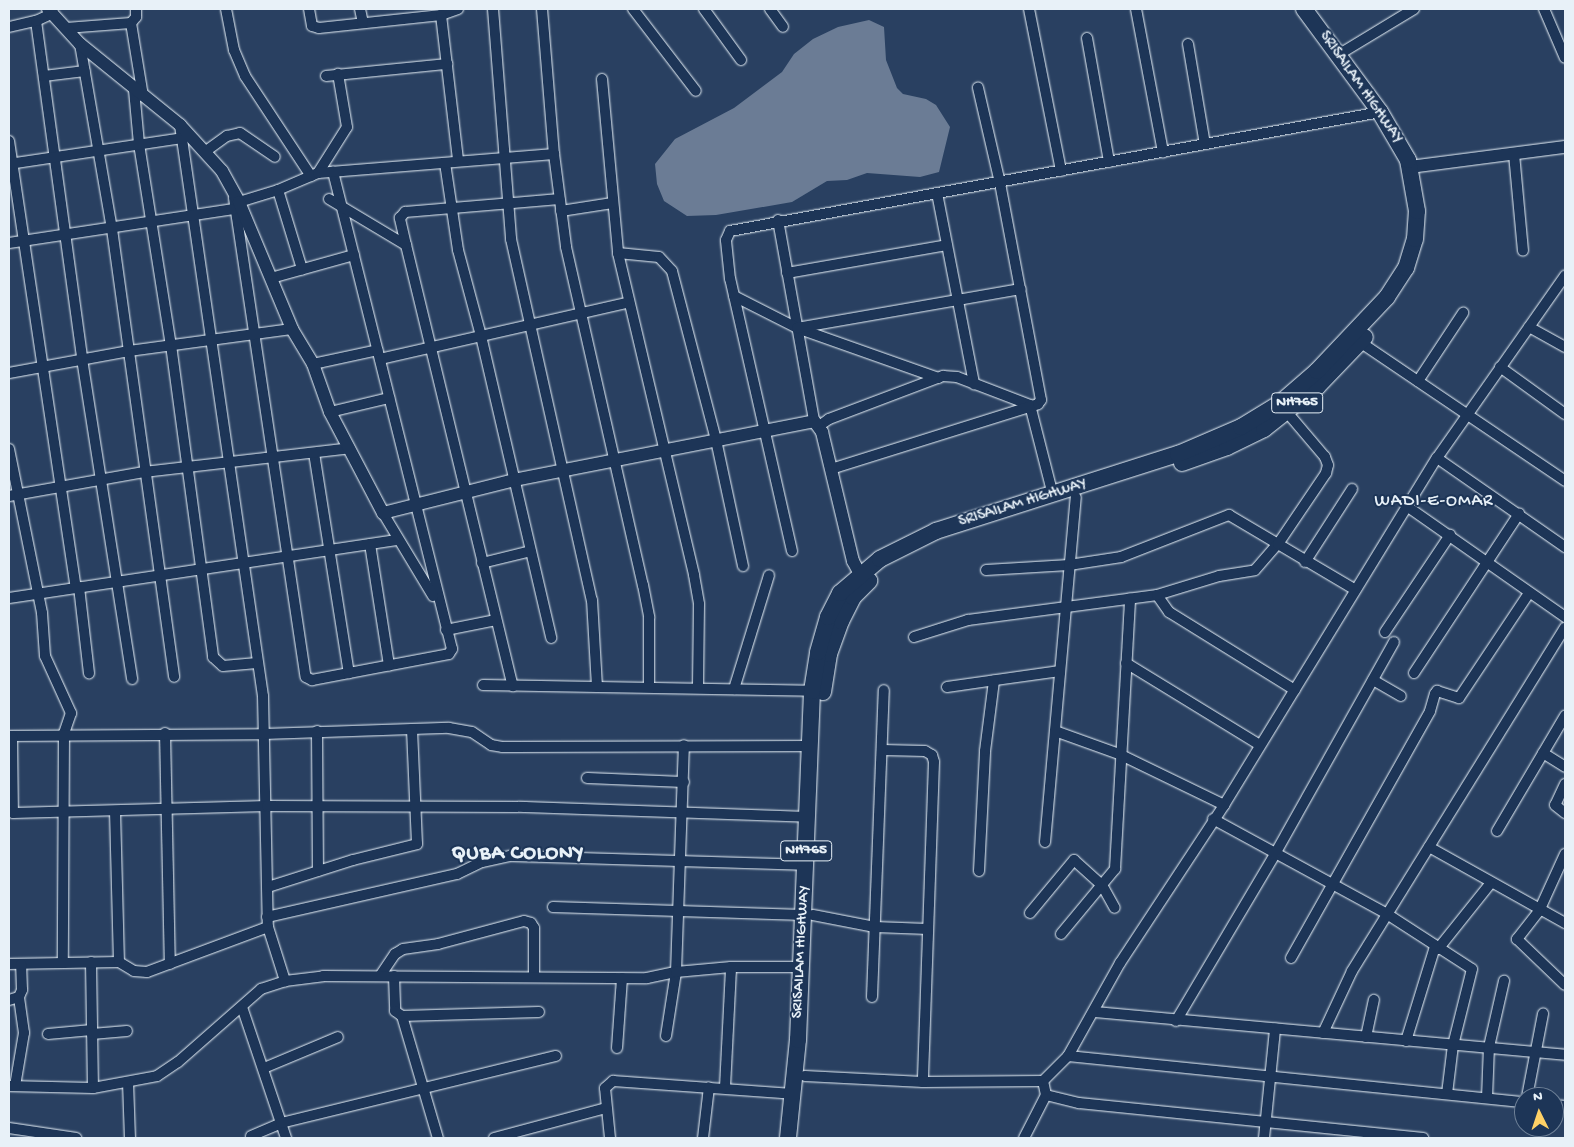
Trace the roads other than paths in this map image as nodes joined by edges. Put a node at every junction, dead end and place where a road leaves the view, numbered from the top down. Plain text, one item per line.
1 (136, 9) edge
2 (226, 9) edge
3 (309, 9) edge
4 (360, 9) edge
5 (458, 9) edge
6 (493, 9) edge
7 (542, 9) edge
8 (634, 9) edge
9 (704, 9) edge
10 (770, 9) edge
11 (1029, 9) edge
12 (1136, 9) edge
13 (1304, 9) edge
14 (1318, 9) edge
15 (1414, 9) edge
16 (1544, 9) edge
17 (50, 11) edge
18 (1400, 11) edge
19 (441, 14) junction
20 (36, 21) junction
21 (131, 23) junction
22 (363, 23) junction
23 (9, 27) edge
24 (783, 27) dead end
25 (66, 28) junction
26 (1087, 38) dead end
27 (80, 44) junction
28 (1188, 44) dead end
29 (1342, 51) junction
30 (1565, 58) edge
31 (741, 60) dead end
32 (447, 64) junction
33 (85, 71) junction
34 (338, 74) junction
35 (44, 76) junction
36 (326, 76) dead end
37 (602, 79) dead end
38 (978, 88) dead end
39 (696, 91) dead end
40 (139, 93) junction
41 (1380, 112) junction
42 (181, 132) junction
43 (9, 141) edge
44 (139, 144) junction
45 (1205, 144) junction
46 (1565, 147) edge
47 (99, 152) junction
48 (206, 152) junction
49 (1163, 152) junction
50 (554, 154) junction
51 (1514, 154) junction
52 (275, 157) dead end
53 (57, 158) junction
54 (506, 158) junction
55 (458, 160) junction
56 (1109, 162) junction
57 (445, 163) junction
58 (10, 164) edge
59 (1414, 166) junction
60 (1061, 171) junction
61 (333, 172) junction
62 (314, 175) junction
63 (1000, 183) junction
64 (278, 190) junction
65 (937, 193) junction
66 (329, 199) dead end
67 (559, 199) junction
68 (236, 200) junction
69 (509, 202) junction
70 (612, 203) junction
71 (342, 207) junction
72 (449, 208) junction
73 (561, 211) junction
74 (194, 216) junction
75 (778, 220) junction
76 (151, 221) junction
77 (112, 229) junction
78 (66, 236) junction
79 (24, 241) junction
80 (9, 243) edge
81 (947, 244) junction
82 (406, 245) junction
83 (1523, 251) dead end
84 (618, 253) junction
85 (354, 255) junction
86 (302, 269) junction
87 (787, 273) junction
88 (1565, 276) edge
89 (271, 278) junction
90 (1021, 289) junction
91 (734, 296) junction
92 (958, 300) junction
93 (627, 302) junction
94 (580, 312) junction
95 (1463, 313) dead end
96 (531, 324) junction
97 (1529, 327) junction
98 (797, 328) junction
99 (292, 329) junction
100 (254, 334) junction
101 (481, 336) junction
102 (211, 338) junction
103 (1357, 339) junction
104 (171, 345) junction
105 (1565, 347) edge
106 (430, 348) junction
107 (129, 351) junction
108 (379, 354) junction
109 (82, 359) junction
110 (313, 364) junction
111 (44, 367) junction
112 (1500, 368) junction
113 (9, 373) edge
114 (938, 378) junction
115 (1418, 381) junction
116 (974, 384) junction
117 (389, 398) junction
118 (1030, 406) junction
119 (1286, 411) junction
120 (330, 412) junction
121 (1565, 414) edge
122 (1468, 416) junction
123 (817, 424) junction
124 (766, 430) junction
125 (716, 440) junction
126 (350, 448) junction
127 (665, 448) junction
128 (9, 449) edge
129 (314, 453) junction
130 (271, 458) junction
131 (1437, 458) junction
132 (613, 460) junction
133 (229, 464) junction
134 (189, 469) junction
135 (563, 469) junction
136 (830, 469) junction
137 (144, 472) junction
138 (102, 480) junction
139 (514, 480) junction
140 (1565, 481) edge
141 (60, 488) junction
142 (1352, 488) dead end
143 (464, 492) junction
144 (1053, 495) junction
145 (13, 496) edge
146 (1076, 498) junction
147 (415, 505) junction
148 (1408, 507) junction
149 (383, 513) junction
150 (1519, 514) junction
151 (1450, 535) junction
152 (397, 540) junction
153 (370, 544) junction
154 (1278, 544) junction
155 (1565, 547) edge
156 (328, 549) junction
157 (531, 551) junction
158 (792, 551) dead end
159 (286, 556) junction
160 (1488, 560) junction
161 (243, 562) junction
162 (1305, 562) junction
163 (482, 564) junction
164 (1069, 565) junction
165 (743, 566) dead end
166 (203, 568) junction
167 (986, 570) dead end
168 (158, 575) junction
169 (769, 575) dead end
170 (862, 580) junction
171 (119, 581) junction
172 (77, 587) junction
173 (1356, 590) junction
174 (38, 593) junction
175 (1529, 593) junction
176 (1157, 595) junction
177 (9, 598) edge
178 (1130, 598) junction
179 (438, 603) junction
180 (1065, 606) junction
181 (1565, 617) edge
182 (496, 620) junction
183 (1565, 628) edge
184 (446, 630) junction
185 (1385, 632) dead end
186 (914, 637) dead end
187 (551, 638) dead end
188 (1394, 642) dead end
189 (257, 663) junction
190 (1126, 663) junction
191 (389, 666) junction
192 (1060, 671) junction
193 (88, 673) dead end
194 (349, 673) junction
195 (1414, 674) dead end
196 (174, 677) dead end
197 (132, 679) dead end
198 (1373, 680) junction
199 (994, 681) junction
200 (483, 685) dead end
201 (513, 686) junction
202 (597, 687) junction
203 (649, 687) junction
204 (947, 687) dead end
205 (698, 688) junction
206 (734, 689) junction
207 (884, 690) dead end
208 (1294, 690) junction
209 (812, 691) junction
210 (1401, 696) dead end
211 (1565, 716) edge
212 (412, 729) junction
213 (317, 731) junction
214 (1055, 731) junction
215 (64, 733) junction
216 (165, 733) junction
217 (264, 734) junction
218 (11, 736) edge
219 (684, 745) junction
220 (1260, 745) junction
221 (810, 746) junction
222 (883, 750) junction
223 (1543, 752) junction
224 (1119, 754) junction
225 (1565, 767) edge
226 (587, 778) dead end
227 (684, 782) junction
228 (1565, 784) edge
229 (1224, 805) junction
230 (267, 806) junction
231 (318, 807) junction
232 (416, 808) junction
233 (167, 809) junction
234 (116, 811) junction
235 (684, 812) junction
236 (11, 813) edge
237 (64, 813) junction
238 (1565, 813) edge
239 (808, 817) junction
240 (1213, 819) junction
241 (1497, 831) dead end
242 (1044, 842) dead end
243 (1429, 847) junction
244 (1275, 854) junction
245 (1565, 854) edge
246 (682, 862) junction
247 (806, 865) junction
248 (318, 871) junction
249 (979, 871) dead end
250 (1331, 884) junction
251 (1490, 884) junction
252 (1102, 885) junction
253 (268, 887) junction
254 (553, 907) dead end
255 (1115, 908) dead end
256 (1539, 911) junction
257 (678, 913) junction
258 (1030, 913) dead end
259 (1387, 914) junction
260 (809, 915) junction
261 (268, 922) junction
262 (1565, 923) edge
263 (875, 928) junction
264 (928, 929) junction
265 (1061, 934) dead end
266 (1436, 948) junction
267 (1290, 958) dead end
268 (63, 961) junction
269 (91, 962) junction
270 (119, 962) junction
271 (9, 964) edge
272 (21, 964) junction
273 (170, 964) junction
274 (732, 967) junction
275 (801, 967) junction
276 (676, 972) junction
277 (380, 976) junction
278 (394, 976) junction
279 (534, 976) junction
280 (622, 978) junction
281 (285, 981) junction
282 (1504, 981) dead end
283 (1565, 985) edge
284 (20, 997) junction
285 (872, 997) dead end
286 (9, 1000) edge
287 (1374, 1000) dead end
288 (242, 1007) junction
289 (539, 1012) dead end
290 (1095, 1012) junction
291 (1543, 1014) dead end
292 (402, 1016) junction
293 (1176, 1021) junction
294 (1274, 1029) junction
295 (127, 1031) dead end
296 (92, 1032) junction
297 (1323, 1033) junction
298 (48, 1034) dead end
299 (666, 1036) dead end
300 (338, 1037) dead end
301 (1366, 1037) junction
302 (1406, 1041) junction
303 (1453, 1045) junction
304 (1489, 1047) junction
305 (617, 1048) dead end
306 (1534, 1052) junction
307 (1565, 1055) edge
308 (556, 1056) dead end
309 (1068, 1056) junction
310 (264, 1068) junction
311 (804, 1076) junction
312 (1268, 1077) junction
313 (1044, 1081) junction
314 (128, 1082) junction
315 (923, 1082) junction
316 (12, 1086) edge
317 (709, 1087) junction
318 (725, 1087) junction
319 (1529, 1087) edge
320 (93, 1088) junction
321 (421, 1088) junction
322 (793, 1094) junction
323 (1447, 1094) junction
324 (1046, 1095) junction
325 (1487, 1098) junction
326 (1514, 1101) edge
327 (606, 1108) junction
328 (280, 1123) junction
329 (1265, 1123) junction
330 (9, 1128) edge
331 (251, 1136) dead end
332 (76, 1138) edge
333 (130, 1138) edge
334 (286, 1138) edge
335 (438, 1138) edge
336 (494, 1138) edge
337 (610, 1138) edge
338 (704, 1138) edge
339 (788, 1138) edge
340 (798, 1138) edge
341 (1024, 1138) edge
342 (1264, 1138) edge
343 (1423, 1138) edge

1 - 21 street
2 - 62 street
3 - 22 street
4 - 22 street
5 - 19 street
6 - 54 street
7 - 50 street
8 - 39 street
9 - 31 street
10 - 24 street
11 - 60 street
12 - 49 street
13 - 29 highway, SRISAILAM HIGHWAY / NH765
14 - 29 highway, SRISAILAM HIGHWAY / NH765
15 - 18 street
16 - 30 street
17 - 20 street
17 - 25 street
18 - 29 street
19 - 22 street
19 - 32 street
20 - 23 street
20 - 35 street
21 - 25 street
21 - 40 street
25 - 27 street
26 - 56 street
27 - 33 street
27 - 40 street
28 - 45 street
29 - 41 highway, SRISAILAM HIGHWAY / NH765
29 - 59 highway, SRISAILAM HIGHWAY / NH765
32 - 34 street
32 - 55 street
33 - 35 street
33 - 47 street
34 - 36 street
34 - 62 street
35 - 53 street
37 - 70 street
38 - 63 street
40 - 42 street
40 - 44 street
41 - 45 street
41 - 59 highway, SRISAILAM HIGHWAY / NH765
42 - 44 street
42 - 48 street
42 - 74 street
43 - 58 street
44 - 47 street
44 - 76 street
45 - 49 street
46 - 51 street
47 - 53 street
47 - 77 street
48 - 52 street
48 - 68 street
49 - 56 street
50 - 54 street
50 - 67 street
51 - 59 street
51 - 83 street
53 - 58 street
53 - 78 street
54 - 55 street
54 - 69 street
55 - 57 street
56 - 60 street
57 - 61 street
57 - 72 street
58 - 79 street
59 - 103 highway, SRISAILAM HIGHWAY / NH765
60 - 63 street
61 - 62 street
61 - 71 street
62 - 64 street
63 - 65 street
63 - 90 street
64 - 68 street
64 - 86 street
65 - 75 street
65 - 81 street
66 - 71 street
67 - 69 street
67 - 73 street
68 - 74 street
68 - 89 street
68 - 100 street
69 - 72 street
69 - 96 street
70 - 73 street
70 - 84 street
71 - 82 street
71 - 85 street
72 - 82 street
72 - 101 street
73 - 94 street
74 - 76 street
74 - 102 street
75 - 87 street
75 - 91 street
76 - 77 street
76 - 104 street
77 - 78 street
77 - 107 street
78 - 79 street
78 - 109 street
79 - 80 street
79 - 111 street
81 - 87 street
81 - 92 street
82 - 106 street
84 - 93 street
84 - 125 street
85 - 86 street
85 - 108 street
86 - 89 street
87 - 98 street
88 - 97 street
89 - 99 street
90 - 92 street
90 - 118 street
91 - 98 street
91 - 124 street
92 - 98 street
92 - 116 street
93 - 94 street
93 - 127 street
94 - 96 street
94 - 132 street
95 - 115 street
96 - 101 street
96 - 135 street
97 - 105 street
97 - 112 street
98 - 114 street
98 - 123 street
99 - 100 street
99 - 110 street
100 - 102 street
100 - 130 street
101 - 106 street
101 - 139 street
102 - 104 street
102 - 133 street
103 - 115 street
103 - 119 highway, SRISAILAM HIGHWAY / NH765
103 - 144 highway, SRISAILAM HIGHWAY / NH765
104 - 107 street
104 - 134 street
106 - 108 street
106 - 143 street
107 - 109 street
107 - 137 street
108 - 110 street
108 - 117 street
109 - 111 street
109 - 138 street
110 - 120 street
111 - 113 street
111 - 141 street
112 - 121 street
112 - 122 street
114 - 116 street
114 - 123 street
115 - 122 street
116 - 118 street
117 - 120 street
117 - 147 street
118 - 136 street
118 - 144 street
119 - 146 highway, SRISAILAM HIGHWAY / NH765
119 - 154 street
120 - 126 street
122 - 131 street
122 - 140 street
123 - 124 street
123 - 136 street
124 - 125 street
124 - 158 street
125 - 127 street
125 - 165 street
126 - 129 street
126 - 149 street
127 - 132 street
127 - 205 street
128 - 145 street
129 - 130 street
129 - 156 street
130 - 133 street
130 - 159 street
131 - 148 street
131 - 150 street
132 - 135 street
132 - 203 street
133 - 134 street
133 - 161 street
134 - 137 street
134 - 166 street
135 - 139 street
135 - 202 street
136 - 170 street
137 - 138 street
137 - 168 street
138 - 141 street
138 - 171 street
139 - 143 street
139 - 157 street
141 - 145 street
141 - 172 street
142 - 162 street
143 - 147 street
143 - 163 street
144 - 170 highway, SRISAILAM HIGHWAY / NH765
145 - 174 street
146 - 164 street
146 - 170 highway, SRISAILAM HIGHWAY / NH765
147 - 149 street
147 - 179 street
148 - 151 street
148 - 173 street
149 - 152 street
150 - 155 street
150 - 160 street
151 - 160 street
151 - 185 street
152 - 153 street
152 - 179 street
153 - 156 street
153 - 191 street
154 - 162 street
154 - 164 street
154 - 176 street
156 - 159 street
156 - 194 street
157 - 163 street
157 - 187 street
159 - 161 street
159 - 194 street
160 - 175 street
160 - 195 street
161 - 166 street
161 - 189 street
162 - 173 street
163 - 182 street
164 - 167 street
164 - 180 street
166 - 168 street
166 - 189 street
168 - 171 street
168 - 196 street
169 - 206 street
170 - 209 highway, SRISAILAM HIGHWAY / NH765
170 - 260 highway, SRISAILAM HIGHWAY / NH765
171 - 172 street
171 - 197 street
172 - 174 street
172 - 193 street
173 - 208 street
174 - 177 street
174 - 215 street
175 - 181 street
175 - 250 street
176 - 178 street
176 - 208 street
178 - 180 street
178 - 190 street
179 - 184 street
180 - 186 street
180 - 192 street
182 - 184 street
182 - 201 street
183 - 243 street
184 - 191 street
188 - 198 street
189 - 217 street
190 - 220 street
190 - 224 street
191 - 194 street
192 - 199 street
192 - 214 street
198 - 210 street
198 - 244 street
199 - 204 street
199 - 249 street
200 - 201 street
201 - 202 street
202 - 203 street
203 - 205 street
205 - 206 street
206 - 209 street
207 - 222 street
208 - 220 street
209 - 221 highway, SRISAILAM HIGHWAY / NH765
211 - 223 street
212 - 213 street
212 - 219 street
212 - 232 street
213 - 217 street
213 - 231 street
214 - 224 street
214 - 242 street
215 - 216 street
215 - 218 street
215 - 237 street
216 - 217 street
216 - 233 street
217 - 230 street
218 - 236 street
219 - 221 street
219 - 227 street
220 - 229 street
221 - 239 highway, SRISAILAM HIGHWAY / NH765
222 - 263 street
222 - 264 street
223 - 225 street
223 - 241 street
224 - 229 street
224 - 252 street
226 - 227 street
227 - 235 street
228 - 238 street
229 - 240 street
230 - 231 street
230 - 233 street
230 - 253 street
231 - 232 street
231 - 248 street
232 - 235 street
232 - 248 street
233 - 234 street
233 - 273 street
234 - 237 street
234 - 270 street
235 - 239 street
235 - 246 street
236 - 237 street
237 - 268 street
239 - 247 highway, SRISAILAM HIGHWAY / NH765
240 - 244 street
240 - 290 street
243 - 251 street
243 - 259 street
244 - 250 street
244 - 293 street
245 - 256 street
246 - 247 street
246 - 257 street
246 - 261 street
247 - 260 highway, SRISAILAM HIGHWAY / NH765
248 - 253 street
250 - 259 street
250 - 267 street
251 - 256 street
251 - 266 street
252 - 255 street
252 - 258 street
252 - 265 street
253 - 261 street
254 - 257 street
256 - 262 street
256 - 283 street
257 - 260 street
257 - 276 street
259 - 266 street
259 - 297 street
260 - 263 street
260 - 275 highway, SRISAILAM HIGHWAY / NH765
260 - 311 highway, SRISAILAM HIGHWAY / NH765
261 - 273 street
261 - 281 street
263 - 264 street
263 - 285 street
264 - 315 street
266 - 302 street
266 - 303 street
268 - 269 street
268 - 272 street
269 - 270 street
269 - 296 street
270 - 273 street
271 - 272 street
272 - 284 street
274 - 275 street
274 - 276 street
274 - 318 street
275 - 322 highway, SRISAILAM HIGHWAY / NH765
276 - 280 street
276 - 299 street
277 - 278 street
277 - 279 street
277 - 281 street
278 - 279 street
278 - 292 street
279 - 280 street
280 - 305 street
281 - 288 street
282 - 304 street
284 - 286 street
284 - 316 street
287 - 301 street
288 - 310 street
288 - 314 street
289 - 292 street
290 - 293 street
290 - 309 street
291 - 306 street
292 - 321 street
293 - 294 street
294 - 297 street
294 - 312 street
295 - 296 street
296 - 298 street
296 - 320 street
297 - 301 street
300 - 310 street
301 - 302 street
302 - 303 street
303 - 304 street
303 - 323 street
304 - 306 street
304 - 325 street
306 - 307 street
306 - 319 street
308 - 321 street
309 - 312 street
309 - 313 street
310 - 328 street
311 - 315 street
311 - 340 highway, SRISAILAM HIGHWAY / NH765
312 - 323 street
312 - 329 street
313 - 315 street
313 - 324 street
314 - 320 street
314 - 333 street
316 - 320 street
317 - 318 street
317 - 327 street
317 - 338 street
318 - 322 street
321 - 328 street
321 - 335 street
322 - 339 highway, SRISAILAM HIGHWAY / NH765
323 - 325 street
324 - 329 street
324 - 341 street
325 - 326 street
327 - 336 street
327 - 337 street
328 - 331 street
328 - 334 street
329 - 342 street
329 - 343 street
330 - 332 street

